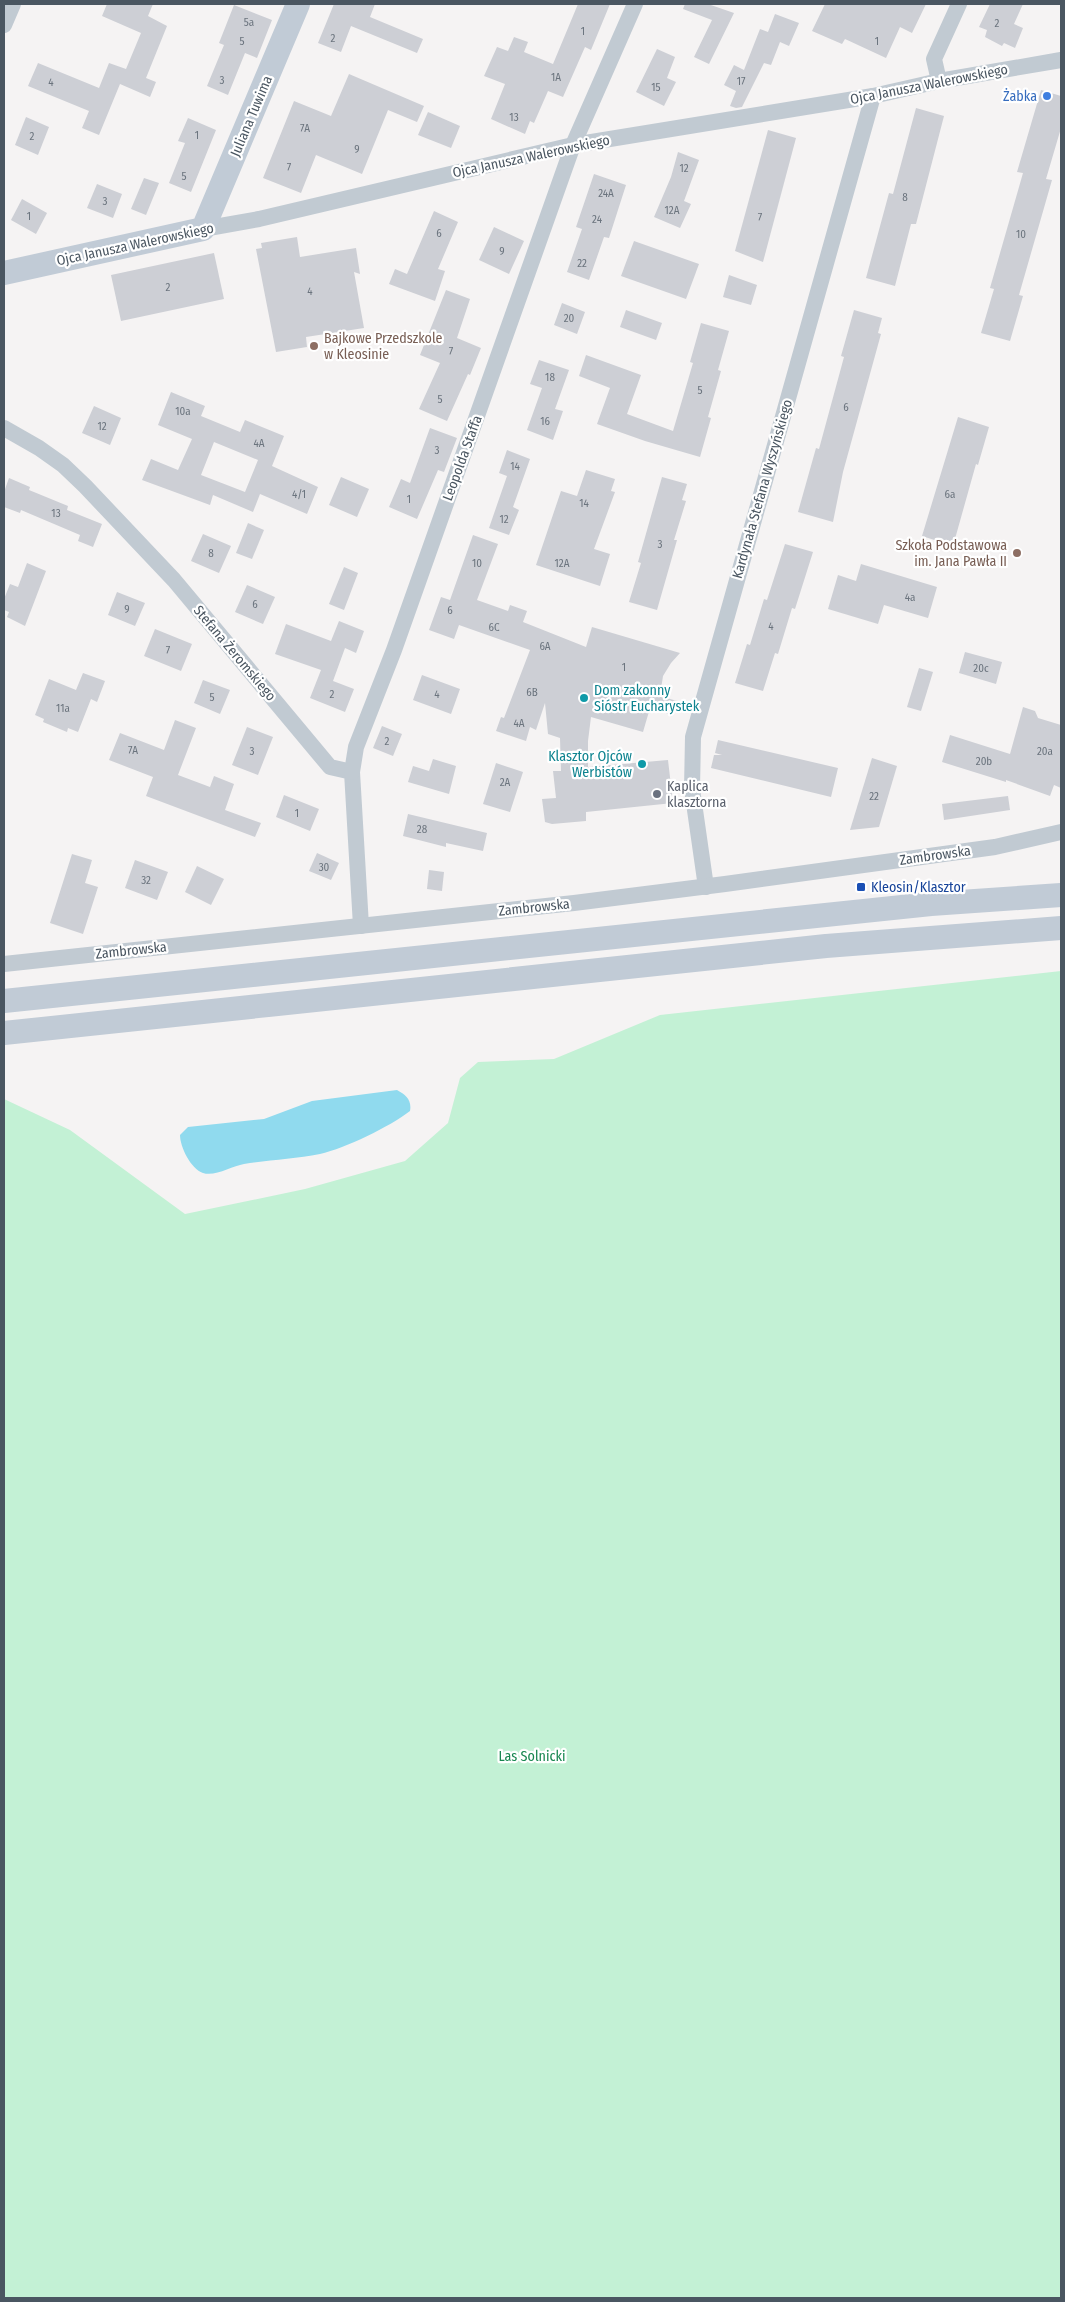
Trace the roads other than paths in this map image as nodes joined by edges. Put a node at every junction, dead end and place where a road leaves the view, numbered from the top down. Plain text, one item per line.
1 (13, 4) edge
2 (298, 4) edge
3 (635, 4) edge
4 (959, 4) edge
5 (4, 25) edge
6 (1061, 60) edge
7 (938, 81) junction
8 (874, 96) junction
9 (573, 145) junction
10 (203, 229) junction
11 (4, 273) edge
12 (4, 428) edge
13 (352, 772) junction
14 (1061, 832) edge
15 (706, 887) junction
16 (1061, 895) edge
17 (361, 926) junction
18 (1061, 928) edge
19 (4, 964) edge
20 (4, 1001) edge
21 (4, 1033) edge

1 - 5 street
2 - 10 main road, Juliana Tuwima
3 - 9 street, Leopolda Staffa
4 - 7 street
6 - 7 street, Ojca Janusza Walerowskiego
7 - 8 street, Ojca Janusza Walerowskiego
8 - 9 street, Ojca Janusza Walerowskiego
8 - 15 street, Kardynała Stefana Wyszyńskiego
9 - 10 street, Ojca Janusza Walerowskiego
9 - 13 street, Leopolda Staffa
10 - 11 main road, Ojca Janusza Walerowskiego
12 - 13 street, Stefana Żeromskiego
13 - 17 street
14 - 15 street, Zambrowska
15 - 17 street, Zambrowska
16 - 20 main road
17 - 19 street, Zambrowska
18 - 21 main road

